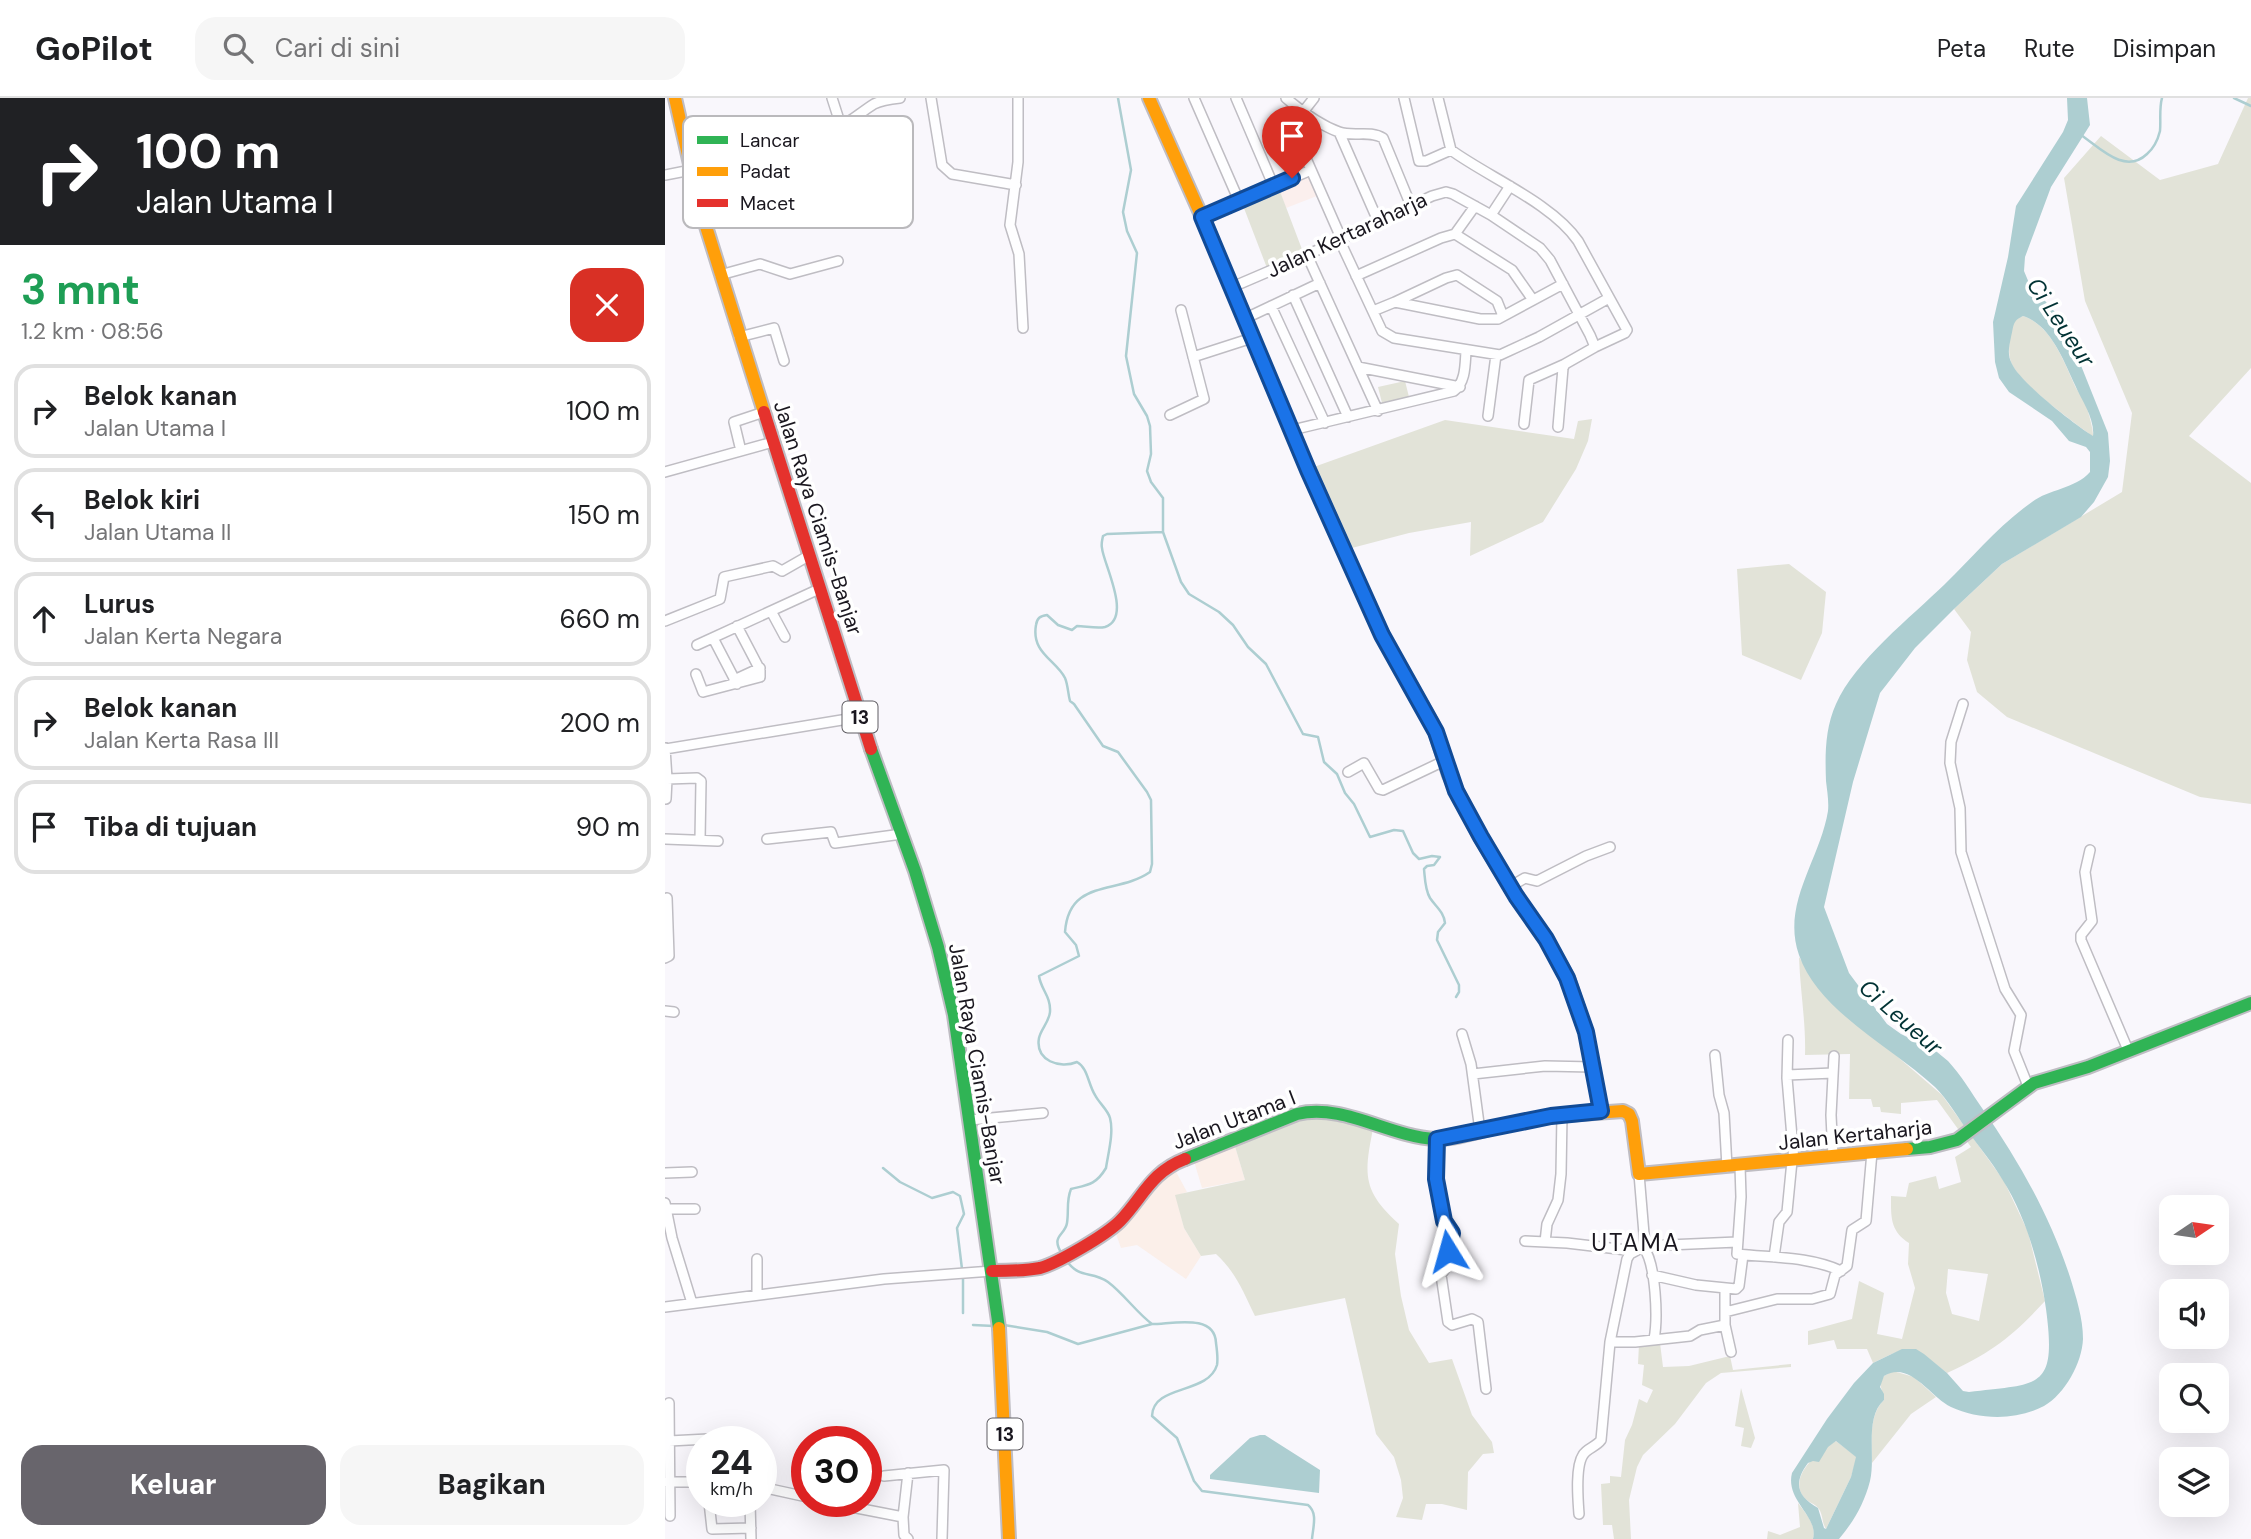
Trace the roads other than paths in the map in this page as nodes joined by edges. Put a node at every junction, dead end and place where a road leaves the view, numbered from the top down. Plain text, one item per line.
1 (675, 98) edge
2 (832, 98) edge
3 (900, 98) edge
4 (931, 98) edge
5 (1018, 98) edge
6 (1149, 98) edge
7 (1236, 98) edge
8 (1286, 98) edge
9 (1314, 98) edge
10 (1404, 98) edge
11 (1438, 98) edge
12 (1198, 99) edge
13 (874, 101) edge
14 (1303, 112) junction
15 (838, 116) edge
16 (859, 116) edge
17 (1339, 132) junction
18 (683, 134) edge
19 (1451, 150) junction
20 (1311, 170) junction
21 (683, 172) edge
22 (665, 175) edge
23 (1016, 185) junction
24 (1510, 186) junction
25 (1274, 187) junction
26 (1239, 201) junction
27 (1413, 205) junction
28 (1475, 206) junction
29 (1491, 215) junction
30 (1202, 217) junction
31 (1378, 221) junction
32 (707, 228) edge
33 (1455, 234) junction
34 (1340, 238) junction
35 (1307, 255) junction
36 (838, 261) dead end
37 (720, 275) junction
38 (1356, 276) junction
39 (1320, 283) junction
40 (1563, 284) junction
41 (1230, 288) junction
42 (1293, 295) junction
43 (1609, 298) junction
44 (1533, 300) junction
45 (1395, 302) junction
46 (1271, 306) junction
47 (1181, 310) dead end
48 (1373, 311) junction
49 (1580, 315) junction
50 (1503, 316) junction
51 (1244, 319) junction
52 (1023, 328) dead end
53 (739, 337) junction
54 (1252, 338) junction
55 (1595, 347) junction
56 (1466, 351) junction
57 (1496, 355) junction
58 (1193, 357) junction
59 (784, 360) dead end
60 (1565, 364) junction
61 (1358, 367) junction
62 (1460, 387) junction
63 (1378, 411) junction
64 (764, 412) junction
65 (1170, 415) dead end
66 (1487, 416) dead end
67 (1348, 417) junction
68 (1325, 423) junction
69 (1524, 424) dead end
70 (1558, 427) dead end
71 (1292, 430) junction
72 (773, 442) junction
73 (741, 451) junction
74 (665, 472) edge
75 (810, 555) junction
76 (819, 589) junction
77 (771, 611) junction
78 (665, 621) edge
79 (737, 626) junction
80 (785, 637) dead end
81 (713, 638) junction
82 (697, 645) dead end
83 (696, 674) dead end
84 (736, 682) junction
85 (1963, 704) dead end
86 (860, 716) junction
87 (665, 749) edge
88 (1444, 761) junction
89 (1348, 772) dead end
90 (667, 779) junction
91 (666, 799) edge
92 (902, 834) junction
93 (665, 839) edge
94 (767, 839) dead end
95 (700, 840) junction
96 (718, 841) dead end
97 (1610, 847) dead end
98 (2091, 850) dead end
99 (1515, 883) junction
100 (667, 898) dead end
101 (667, 943) edge
102 (665, 958) edge
103 (2251, 1003) edge
104 (1462, 1034) dead end
105 (1789, 1040) dead end
106 (2128, 1050) junction
107 (1715, 1055) dead end
108 (1834, 1056) dead end
109 (1593, 1067) junction
110 (1833, 1073) junction
111 (1473, 1074) junction
112 (1787, 1075) junction
113 (2028, 1086) junction
114 (1601, 1111) junction
115 (1043, 1113) dead end
116 (1562, 1115) junction
117 (970, 1120) junction
118 (1480, 1131) junction
119 (1437, 1139) junction
120 (1872, 1152) junction
121 (1833, 1157) junction
122 (1793, 1161) junction
123 (1733, 1167) junction
124 (692, 1172) dead end
125 (665, 1173) edge
126 (1639, 1174) junction
127 (665, 1206) edge
128 (695, 1209) dead end
129 (1525, 1241) dead end
130 (1737, 1241) junction
131 (1545, 1242) junction
132 (1642, 1249) junction
133 (1742, 1255) junction
134 (1774, 1257) junction
135 (757, 1259) dead end
136 (992, 1271) junction
137 (1841, 1271) junction
138 (1652, 1275) junction
139 (1725, 1289) junction
140 (757, 1294) junction
141 (692, 1303) junction
142 (665, 1307) edge
143 (1725, 1312) junction
144 (1725, 1325) junction
145 (1654, 1339) junction
146 (1610, 1342) junction
147 (1731, 1352) dead end
148 (1486, 1389) dead end
149 (668, 1410) edge
150 (686, 1443) edge
151 (668, 1446) edge
152 (908, 1473) junction
153 (884, 1476) dead end
154 (667, 1482) edge
155 (686, 1482) edge
156 (668, 1505) edge
157 (882, 1513) edge
158 (1579, 1514) dead end
159 (670, 1516) dead end
160 (710, 1517) edge
161 (903, 1517) junction
162 (751, 1534) edge
163 (908, 1539) edge
164 (942, 1539) edge
165 (1009, 1539) edge

1 - 18 main road, 13
2 - 15 street
3 - 13 street
4 - 23 street
5 - 23 street
6 - 30 main road
7 - 25 street
8 - 14 street
9 - 14 street
10 - 19 street
11 - 19 street
12 - 26 street
13 - 16 street
14 - 17 street
14 - 20 street
17 - 27 street
17 - 31 street
19 - 24 street
20 - 25 street
20 - 34 street
21 - 22 street
23 - 52 street
24 - 29 street
24 - 43 street
25 - 26 street
26 - 30 street
27 - 28 street, Jalan Kertaraharja
27 - 31 street, Jalan Kertaraharja
28 - 29 street, Jalan Kertaraharja
28 - 33 street
29 - 40 street, Jalan Kertaraharja
30 - 41 main road
31 - 34 street, Jalan Kertaraharja
32 - 37 main road, Jalan Raya Ciamis-Banjar / 13
33 - 38 street
33 - 44 street
34 - 35 street, Jalan Kertaraharja
34 - 38 street
35 - 39 street
35 - 41 street, Jalan Kertaraharja
36 - 37 street
37 - 53 main road, Jalan Raya Ciamis-Banjar / 13
38 - 48 street
39 - 42 street
39 - 61 street
40 - 44 street
40 - 49 street, Jalan Kertaraharja
41 - 51 main road
42 - 46 street
42 - 67 street
43 - 49 street
43 - 55 street
44 - 50 street
45 - 48 street
45 - 50 street
45 - 50 street
46 - 51 street
46 - 68 street
47 - 58 street
48 - 56 street
49 - 55 street, Jalan Kertaraharja
49 - 57 street
51 - 54 main road
53 - 59 street
53 - 64 main road, Jalan Raya Ciamis-Banjar / 13
54 - 58 street
54 - 71 main road
55 - 60 street
56 - 57 street
56 - 62 street
57 - 66 street
58 - 65 street
60 - 69 street
60 - 70 street
61 - 62 street
61 - 63 street
62 - 63 street
63 - 67 street
64 - 72 main road, Jalan Raya Ciamis-Banjar / 13
64 - 73 street
67 - 68 street
68 - 71 street
71 - 88 main road
72 - 73 street
72 - 75 main road, Jalan Raya Ciamis-Banjar / 13
73 - 74 street
75 - 76 main road, Jalan Raya Ciamis-Banjar / 13
75 - 78 street
76 - 77 street
76 - 86 main road, Jalan Raya Ciamis-Banjar / 13
77 - 79 street
77 - 80 street
79 - 81 street
79 - 84 street
81 - 82 street
81 - 84 street
83 - 84 street
85 - 113 street
86 - 87 street
86 - 92 main road, Jalan Raya Ciamis-Banjar / 13
87 - 90 street
88 - 89 street
88 - 99 main road
90 - 91 street
90 - 95 street
92 - 94 street
92 - 117 main road, Jalan Raya Ciamis-Banjar / 13
93 - 95 street
95 - 96 street
97 - 99 street
98 - 106 street
99 - 109 main road
100 - 101 street
101 - 102 street
103 - 106 main road, Jalan Kertaharja
104 - 111 street
105 - 112 street
106 - 113 main road, Jalan Kertaharja
107 - 123 street
108 - 110 street
109 - 111 street
109 - 114 main road
110 - 112 street
110 - 121 street
111 - 118 street
112 - 122 street
113 - 120 main road, Jalan Kertaharja
114 - 116 main road, Jalan Utama I
114 - 126 main road, Jalan Utama I
115 - 117 street
116 - 118 main road, Jalan Utama I
116 - 131 street
117 - 136 main road, Jalan Raya Ciamis-Banjar / 13
118 - 119 main road, Jalan Utama I
119 - 136 main road, Jalan Utama I
119 - 148 street
120 - 121 main road, Jalan Kertaharja
120 - 137 street
121 - 122 main road, Jalan Kertaharja
122 - 123 main road, Jalan Kertaharja
122 - 134 street
123 - 126 main road, Jalan Kertaharja
123 - 130 street
124 - 125 street
126 - 132 street
127 - 128 street
127 - 141 street
129 - 131 street
130 - 132 street
130 - 133 street
131 - 132 street
132 - 138 street
132 - 146 street
133 - 134 street
133 - 139 street
134 - 137 street
135 - 140 street
136 - 140 street
136 - 165 main road, Jalan Raya Ciamis-Banjar / 13
137 - 143 street
138 - 139 street
138 - 145 street
139 - 143 street
140 - 141 street
141 - 142 street
143 - 144 street
144 - 145 street
144 - 147 street
145 - 146 street
146 - 158 street
149 - 151 street
150 - 151 street
151 - 154 street
152 - 153 street
152 - 161 street
152 - 164 street
154 - 155 street
154 - 156 street
156 - 159 street
157 - 161 street
160 - 162 street
161 - 163 street

